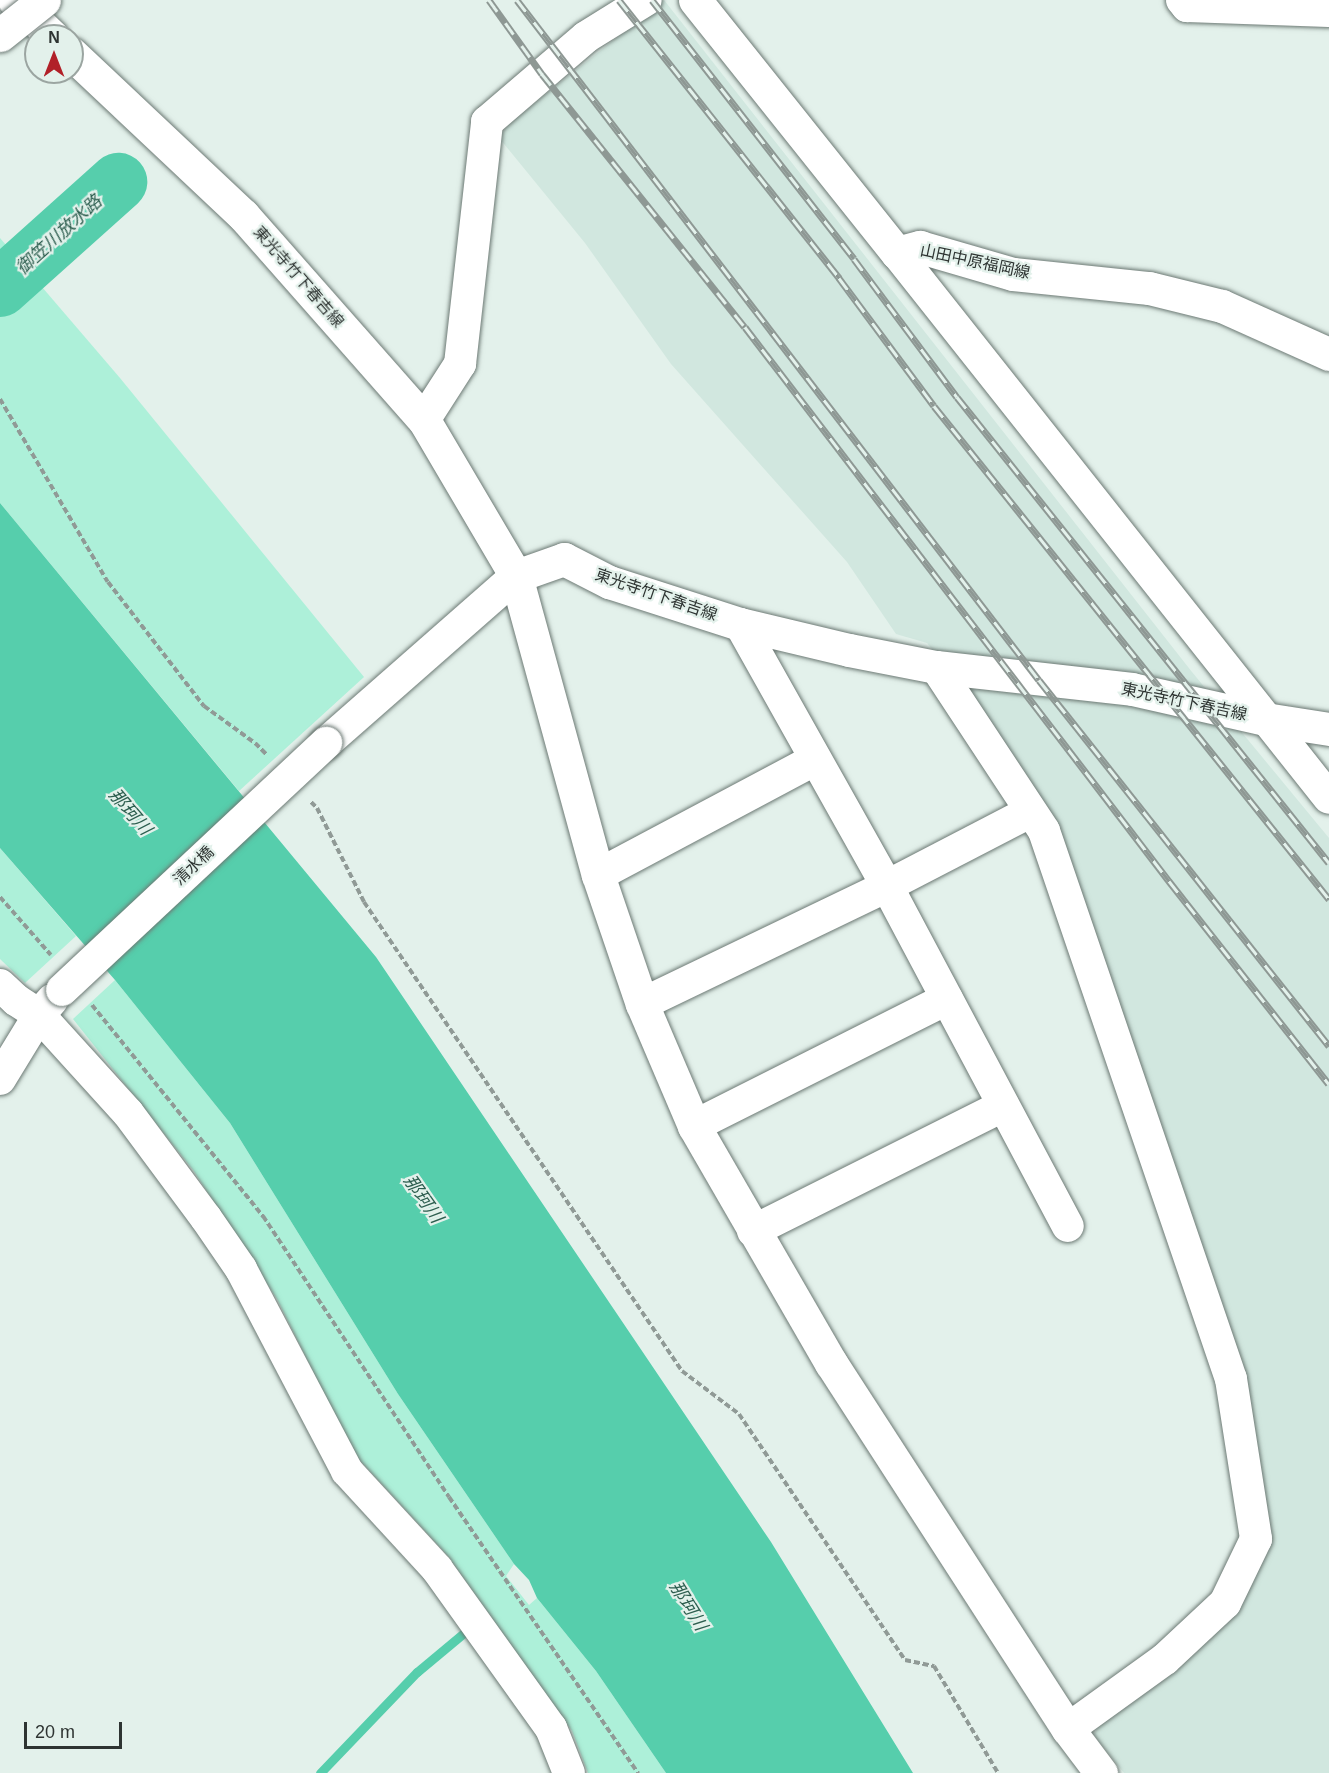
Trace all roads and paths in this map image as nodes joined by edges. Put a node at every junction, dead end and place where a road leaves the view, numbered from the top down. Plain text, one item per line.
1 (14, 0) edge
2 (44, 0) edge
3 (646, 0) edge
4 (695, 0) edge
5 (1182, 0) edge
6 (1329, 11) edge
7 (39, 24) edge
8 (0, 35) edge
9 (84, 65) edge
10 (897, 253) junction
11 (1329, 354) edge
12 (0, 399) edge
13 (424, 420) junction
14 (516, 576) junction
15 (740, 624) junction
16 (936, 668) junction
17 (1265, 719) junction
18 (1329, 729) edge
19 (270, 759) dead end
20 (814, 760) junction
21 (1329, 798) edge
22 (309, 800) dead end
23 (1030, 812) junction
24 (598, 875) junction
25 (887, 886) junction
26 (0, 897) edge
27 (53, 958) dead end
28 (0, 985) edge
29 (947, 999) junction
30 (91, 1004) dead end
31 (642, 1004) junction
32 (39, 1015) junction
33 (0, 1079) edge
34 (1004, 1106) junction
35 (694, 1126) junction
36 (1068, 1226) dead end
37 (753, 1231) junction
38 (1068, 1729) junction
39 (569, 1773) edge
40 (638, 1773) edge
41 (998, 1773) edge
42 (1101, 1773) edge

1 - 7 main road
2 - 8 main road, bridge
3 - 13 street
4 - 10 main road, 山田中原福岡線
5 - 6 street
9 - 13 main road, 東光寺竹下春吉線
10 - 11 main road, 山田中原福岡線
10 - 17 street
12 - 19 path
13 - 14 main road, 東光寺竹下春吉線
14 - 15 main road, 東光寺竹下春吉線
14 - 24 main road
14 - 32 street, 清水橋, bridge
15 - 16 main road, 東光寺竹下春吉線
15 - 20 street
16 - 17 main road, 東光寺竹下春吉線
16 - 23 street
17 - 18 main road, 東光寺竹下春吉線
17 - 21 street
20 - 24 street
20 - 25 street
22 - 41 path
23 - 25 street
23 - 38 street
24 - 31 main road
25 - 29 street
25 - 31 street
26 - 27 path
28 - 32 street
29 - 34 street
29 - 35 street
30 - 40 path
31 - 35 main road
32 - 33 street, 清水橋
32 - 39 street
34 - 36 street
34 - 37 street
35 - 37 main road
37 - 38 main road
38 - 42 main road

